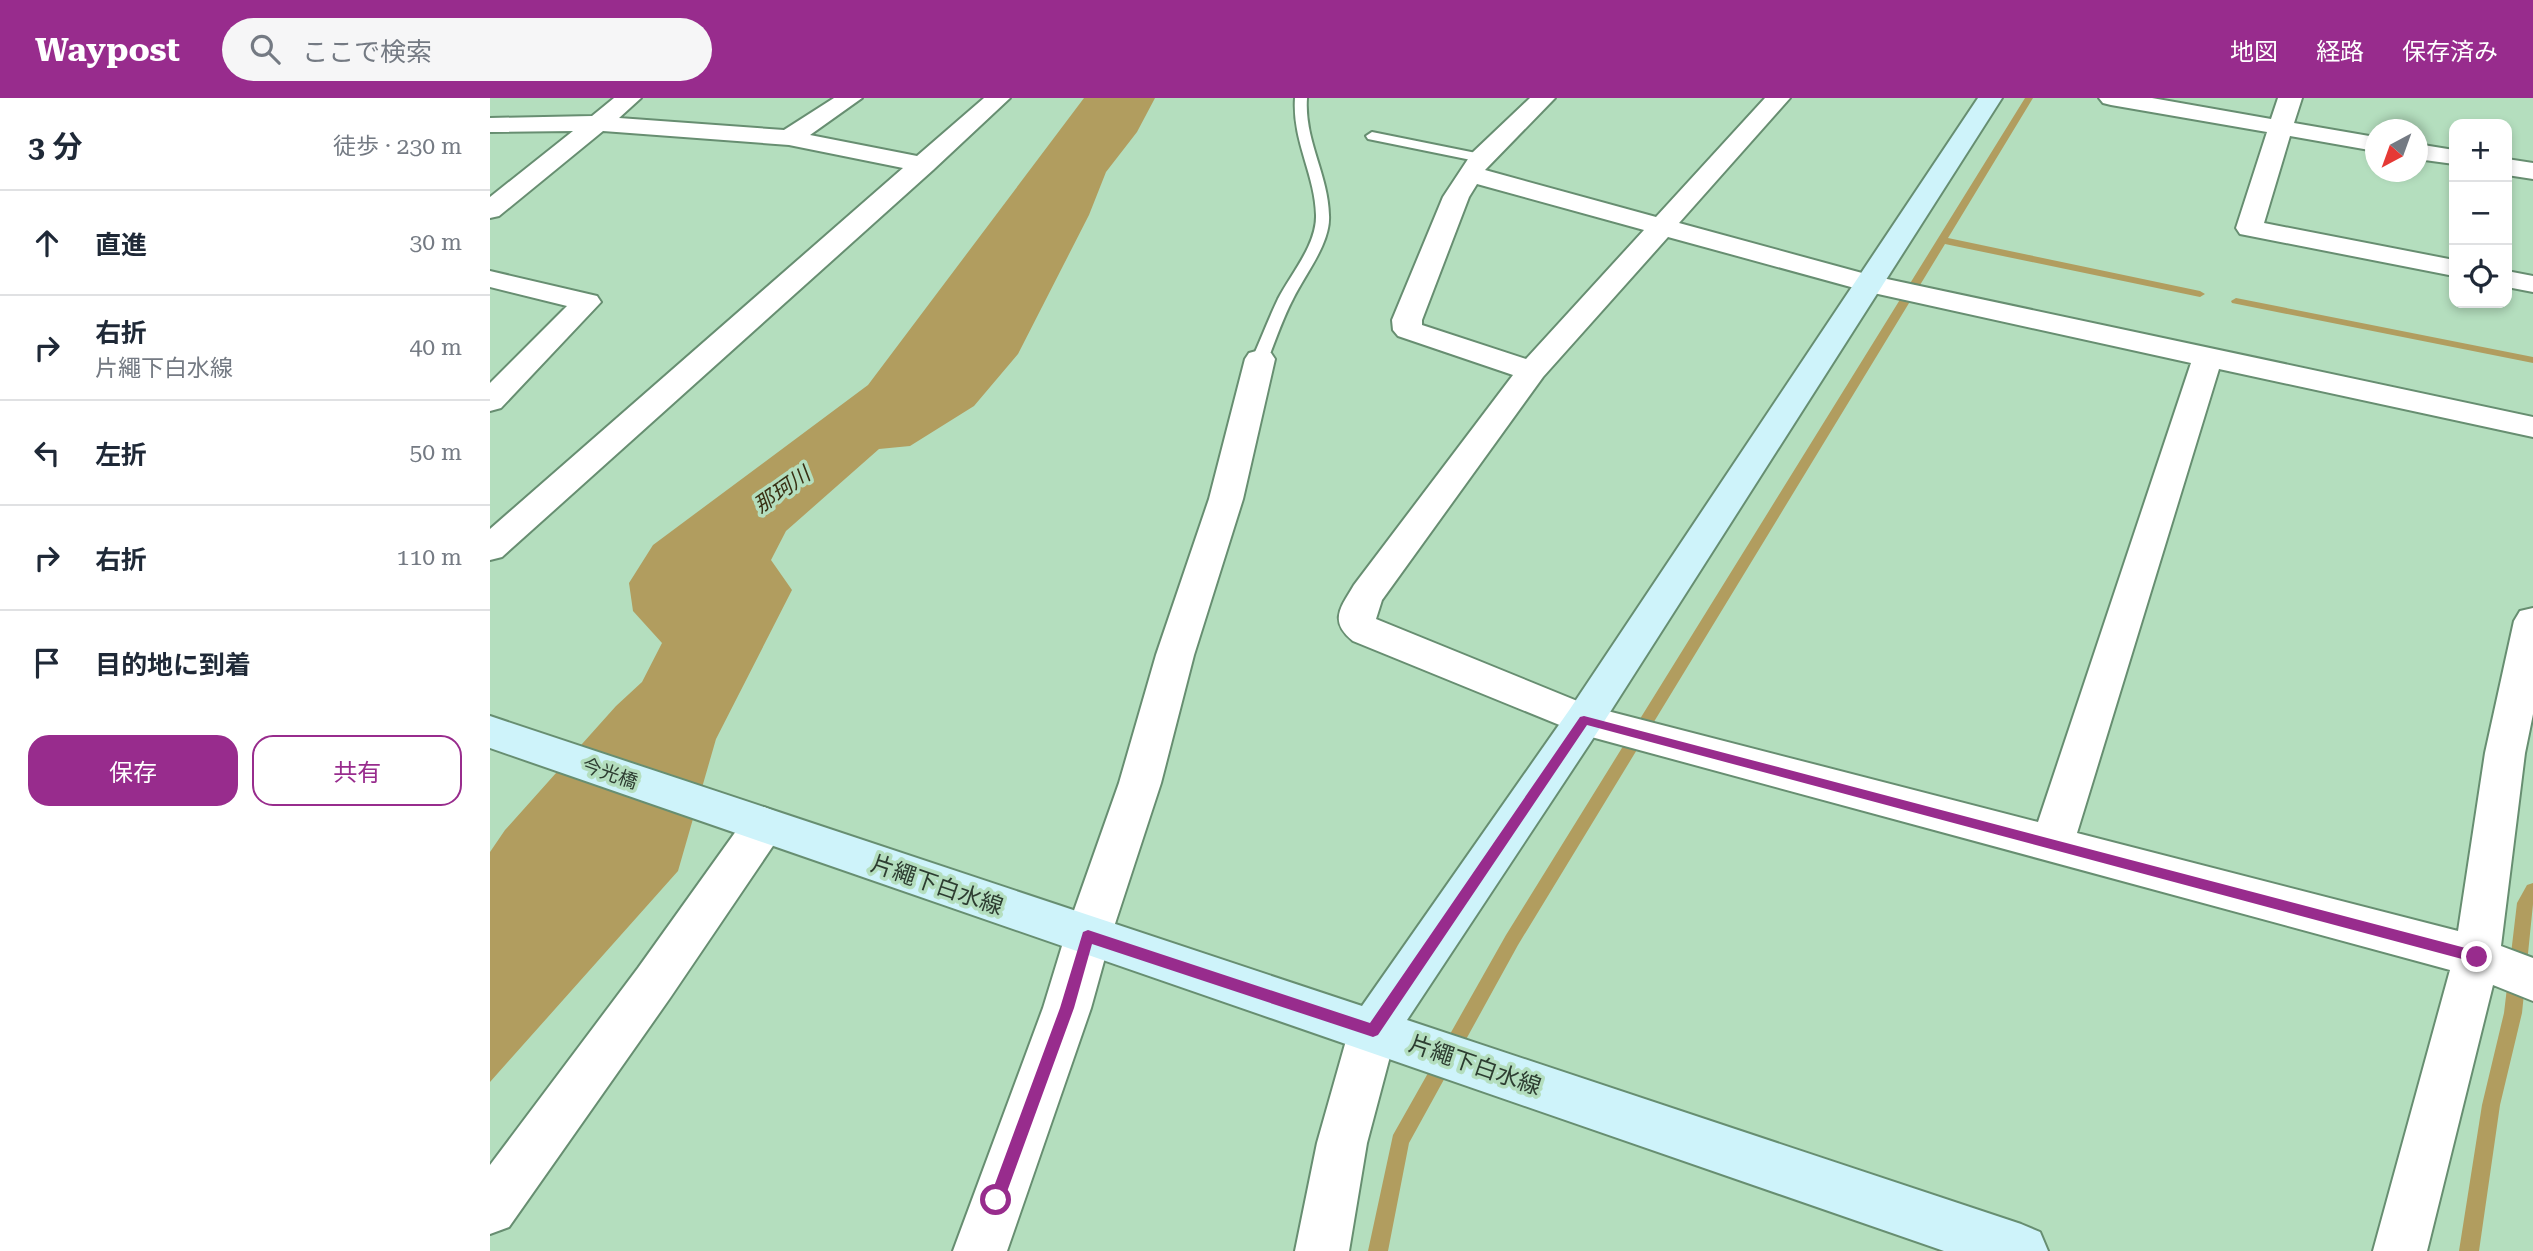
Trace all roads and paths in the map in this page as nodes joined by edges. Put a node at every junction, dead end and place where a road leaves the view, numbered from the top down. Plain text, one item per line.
1 (629, 98) edge
2 (850, 98) edge
3 (998, 98) edge
4 (1301, 98) edge
5 (1543, 98) edge
6 (1778, 98) edge
7 (1990, 98) edge
8 (2111, 98) edge
9 (2290, 98) edge
10 (597, 123) junction
11 (490, 125) edge
12 (2280, 127) junction
13 (1372, 136) dead end
14 (789, 138) junction
15 (2365, 142) edge
16 (2428, 153) edge
17 (2449, 157) edge
18 (924, 165) junction
19 (1476, 166) junction
20 (2512, 168) edge
21 (2533, 172) edge
22 (490, 210) edge
23 (1661, 228) junction
24 (2449, 267) edge
25 (490, 279) edge
26 (2512, 280) edge
27 (1869, 284) junction
28 (2533, 284) edge
29 (2208, 357) junction
30 (1260, 359) joint
31 (1532, 371) junction
32 (490, 401) edge
33 (2533, 427) edge
34 (490, 548) edge
35 (2533, 621) edge
36 (1584, 720) junction
37 (490, 732) edge
38 (747, 819) junction
39 (2052, 844) junction
40 (1088, 936) junction
41 (2477, 957) junction
42 (2533, 980) edge
43 (1373, 1030) junction
44 (490, 1208) edge
45 (980, 1251) edge
46 (1322, 1251) edge
47 (2021, 1251) edge
48 (2400, 1251) edge

1 - 10 street
2 - 14 street
3 - 18 street
4 - 30 lane
5 - 19 street
6 - 23 street
7 - 27 street
8 - 12 street
9 - 12 street
10 - 11 street
10 - 14 street
10 - 22 street
12 - 15 street
12 - 24 street
13 - 19 lane
14 - 18 street
16 - 17 street
18 - 34 street
19 - 23 street
19 - 31 street
20 - 21 street
23 - 27 street
23 - 31 street
25 - 32 street
26 - 28 street
27 - 29 street
27 - 36 street
29 - 33 street
29 - 39 street
30 - 40 street
31 - 36 street
35 - 41 street
36 - 39 street
36 - 43 street
37 - 38 street, 今光橋
38 - 40 street, 片繩下白水線
38 - 44 street
39 - 41 street
40 - 43 street, 片繩下白水線
40 - 45 street
41 - 42 street
41 - 48 street
43 - 46 street
43 - 47 street, 片繩下白水線

